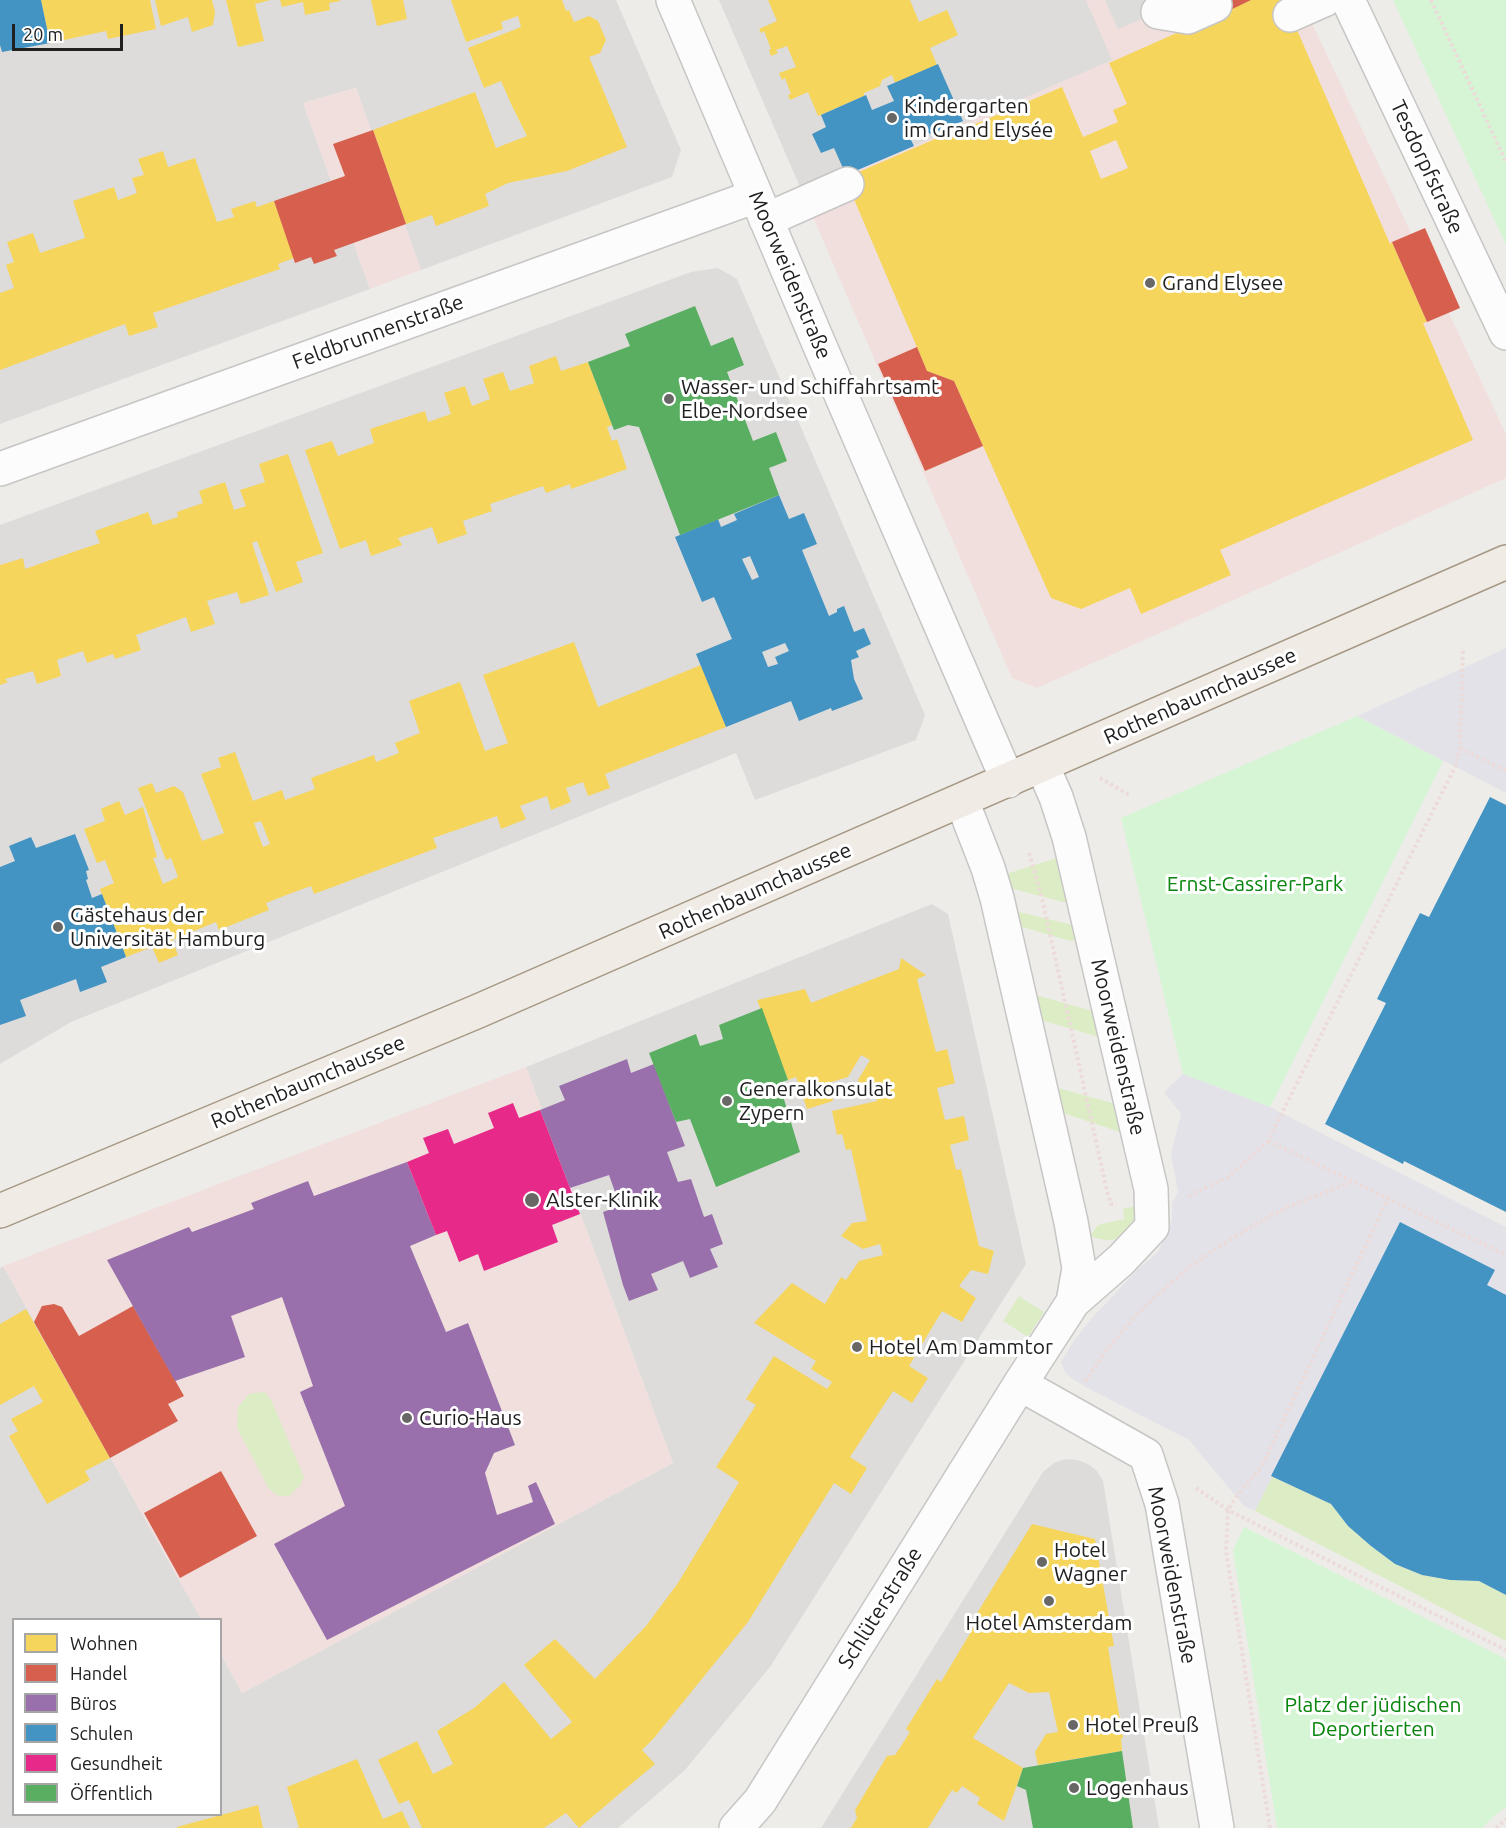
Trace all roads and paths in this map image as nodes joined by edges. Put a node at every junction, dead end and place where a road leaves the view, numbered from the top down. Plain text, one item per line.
1 (673, 0) edge
2 (1324, 0) edge
3 (1348, 0) edge
4 (1431, 0) edge
5 (1215, 4) dead end
6 (1158, 12) dead end
7 (1290, 15) dead end
8 (1506, 162) edge
9 (847, 184) dead end
10 (761, 208) junction
11 (1506, 333) edge
12 (0, 469) edge
13 (1506, 562) edge
14 (1462, 649) dead end
15 (1460, 748) junction
16 (1042, 765) junction
17 (1506, 771) edge
18 (1008, 781) junction
19 (962, 801) junction
20 (1029, 853) dead end
21 (1353, 1181) junction
22 (1107, 1191) dead end
23 (1388, 1198) junction
24 (0, 1211) edge
25 (1506, 1255) edge
26 (1073, 1302) junction
27 (1020, 1384) junction
28 (1068, 1411) junction
29 (1192, 1486) dead end
30 (1228, 1510) junction
31 (1506, 1650) edge
32 (1506, 1819) edge
33 (736, 1828) edge
34 (1217, 1828) edge
35 (1270, 1828) edge
36 (1496, 1828) edge

1 - 10 street, Moorweidenstraße
2 - 7 street
3 - 11 street, Tesdorpfstraße
4 - 8 path
5 - 6 street
9 - 10 street, Feldbrunnenstraße
10 - 12 street, Feldbrunnenstraße
10 - 18 street, Moorweidenstraße
13 - 16 main road, Rothenbaumchaussee
14 - 15 path
15 - 17 path
15 - 21 path
16 - 18 main road, Rothenbaumchaussee
16 - 26 street, Moorweidenstraße
18 - 19 main road, Rothenbaumchaussee
19 - 24 main road, Rothenbaumchaussee
19 - 26 street, Moorweidenstraße
20 - 22 path
21 - 23 path
21 - 28 path
23 - 25 path
23 - 30 path
26 - 27 street, Moorweidenstraße
27 - 28 street, Moorweidenstraße
27 - 33 street, Schlüterstraße
28 - 34 street, Moorweidenstraße
29 - 30 path
30 - 31 path
30 - 35 path
32 - 36 path

